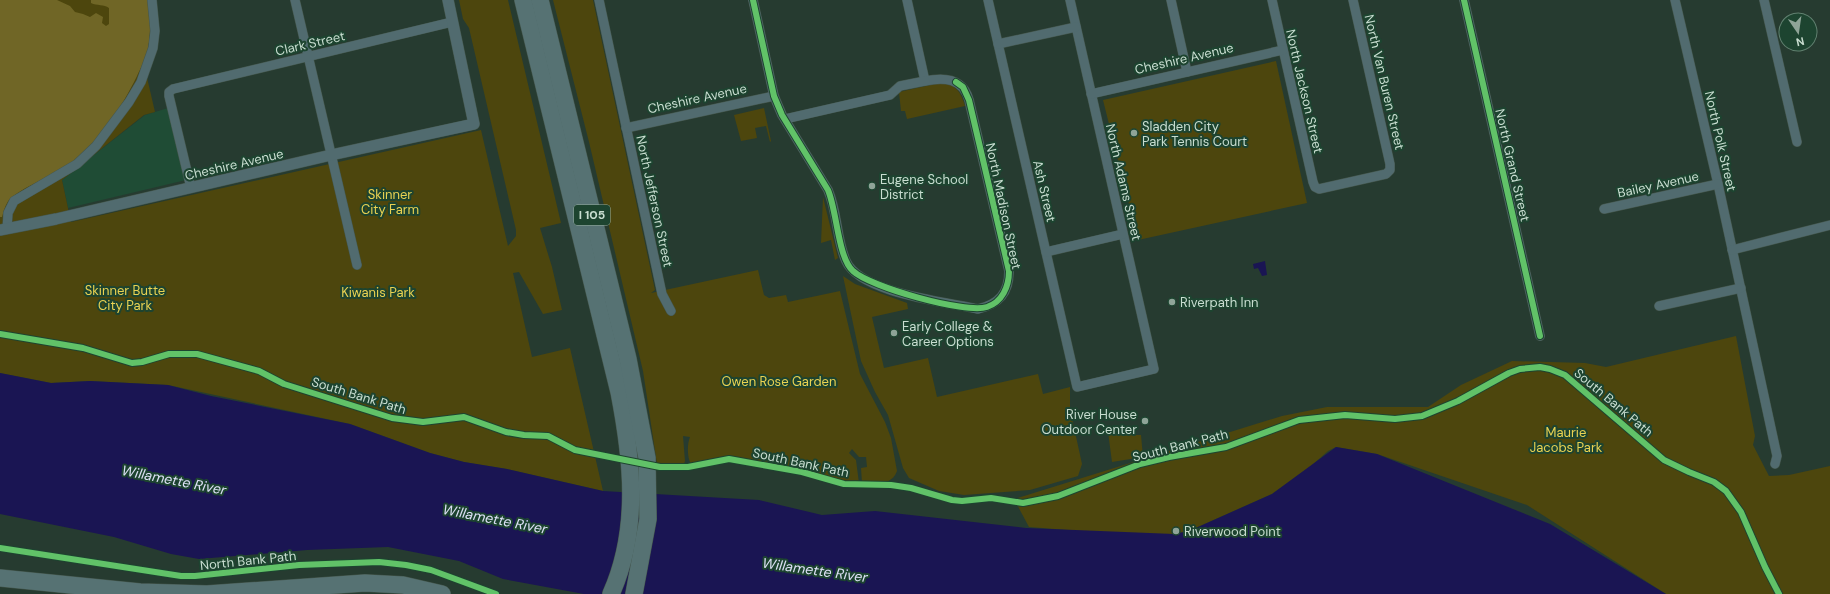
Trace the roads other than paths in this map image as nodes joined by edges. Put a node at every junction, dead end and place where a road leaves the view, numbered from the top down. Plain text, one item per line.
1 (152, 0) edge
2 (295, 0) edge
3 (448, 0) edge
4 (523, 0) edge
5 (540, 0) edge
6 (599, 0) edge
7 (753, 0) edge
8 (907, 0) edge
9 (988, 0) edge
10 (1070, 0) edge
11 (1171, 0) edge
12 (1272, 0) edge
13 (1353, 0) edge
14 (1464, 0) edge
15 (1675, 0) edge
16 (1764, 0) edge
17 (452, 22) junction
18 (1076, 27) junction
19 (998, 44) junction
20 (1283, 50) junction
21 (308, 57) junction
22 (1187, 72) junction
23 (925, 81) junction
24 (1091, 94) junction
25 (774, 96) junction
26 (785, 119) junction
27 (626, 128) junction
28 (1797, 142) dead end
29 (331, 155) junction
30 (1718, 184) junction
31 (1315, 187) joint
32 (191, 188) junction
33 (1604, 209) dead end
34 (1830, 225) edge
35 (3, 230) edge
36 (1123, 234) junction
37 (1732, 250) junction
38 (1046, 252) junction
39 (356, 265) dead end
40 (1741, 288) junction
41 (1659, 306) dead end
42 (671, 311) dead end
43 (1540, 336) dead end
44 (1077, 387) joint
45 (634, 429) junction
46 (1775, 464) dead end
47 (0, 578) edge
48 (0, 586) edge
49 (34, 594) edge
50 (351, 594) edge
51 (398, 594) edge
52 (442, 594) edge
53 (611, 594) edge
54 (623, 594) edge
55 (634, 594) edge

1 - 35 street
2 - 21 street
3 - 17 street
4 - 45 highway, I 105
5 - 45 highway, I 105
6 - 27 street, North Jefferson Street
7 - 25 street, North Madison Street
8 - 23 street
9 - 19 street, Ash Street
10 - 18 street, North Adams Street
11 - 22 street
12 - 20 street, North Jackson Street
13 - 31 street, North Van Buren Street
14 - 43 street, North Grand Street
15 - 30 street, North Polk Street
16 - 28 street
17 - 21 street, Clark Street
17 - 29 street, Cheshire Avenue
18 - 19 street
18 - 24 street, North Adams Street
19 - 38 street, Ash Street
20 - 22 street, Cheshire Avenue
20 - 31 street, North Jackson Street
21 - 29 street
21 - 32 street, Clark Street
22 - 24 street, Cheshire Avenue
23 - 26 street
23 - 26 street, North Madison Street
24 - 36 street, North Adams Street
25 - 26 street, North Madison Street
25 - 27 street, Cheshire Avenue
27 - 42 street, North Jefferson Street
29 - 32 street, Cheshire Avenue
29 - 39 street
30 - 33 street, Bailey Avenue
30 - 37 street, North Polk Street
32 - 35 street, Cheshire Avenue
34 - 37 street
36 - 38 street
36 - 44 street, North Adams Street
37 - 40 street, North Polk Street
38 - 44 street, Ash Street
40 - 41 street
40 - 46 street, North Polk Street
45 - 53 highway, I 105
45 - 54 highway, I 105
45 - 55 highway
47 - 52 highway
48 - 49 highway
50 - 51 highway

